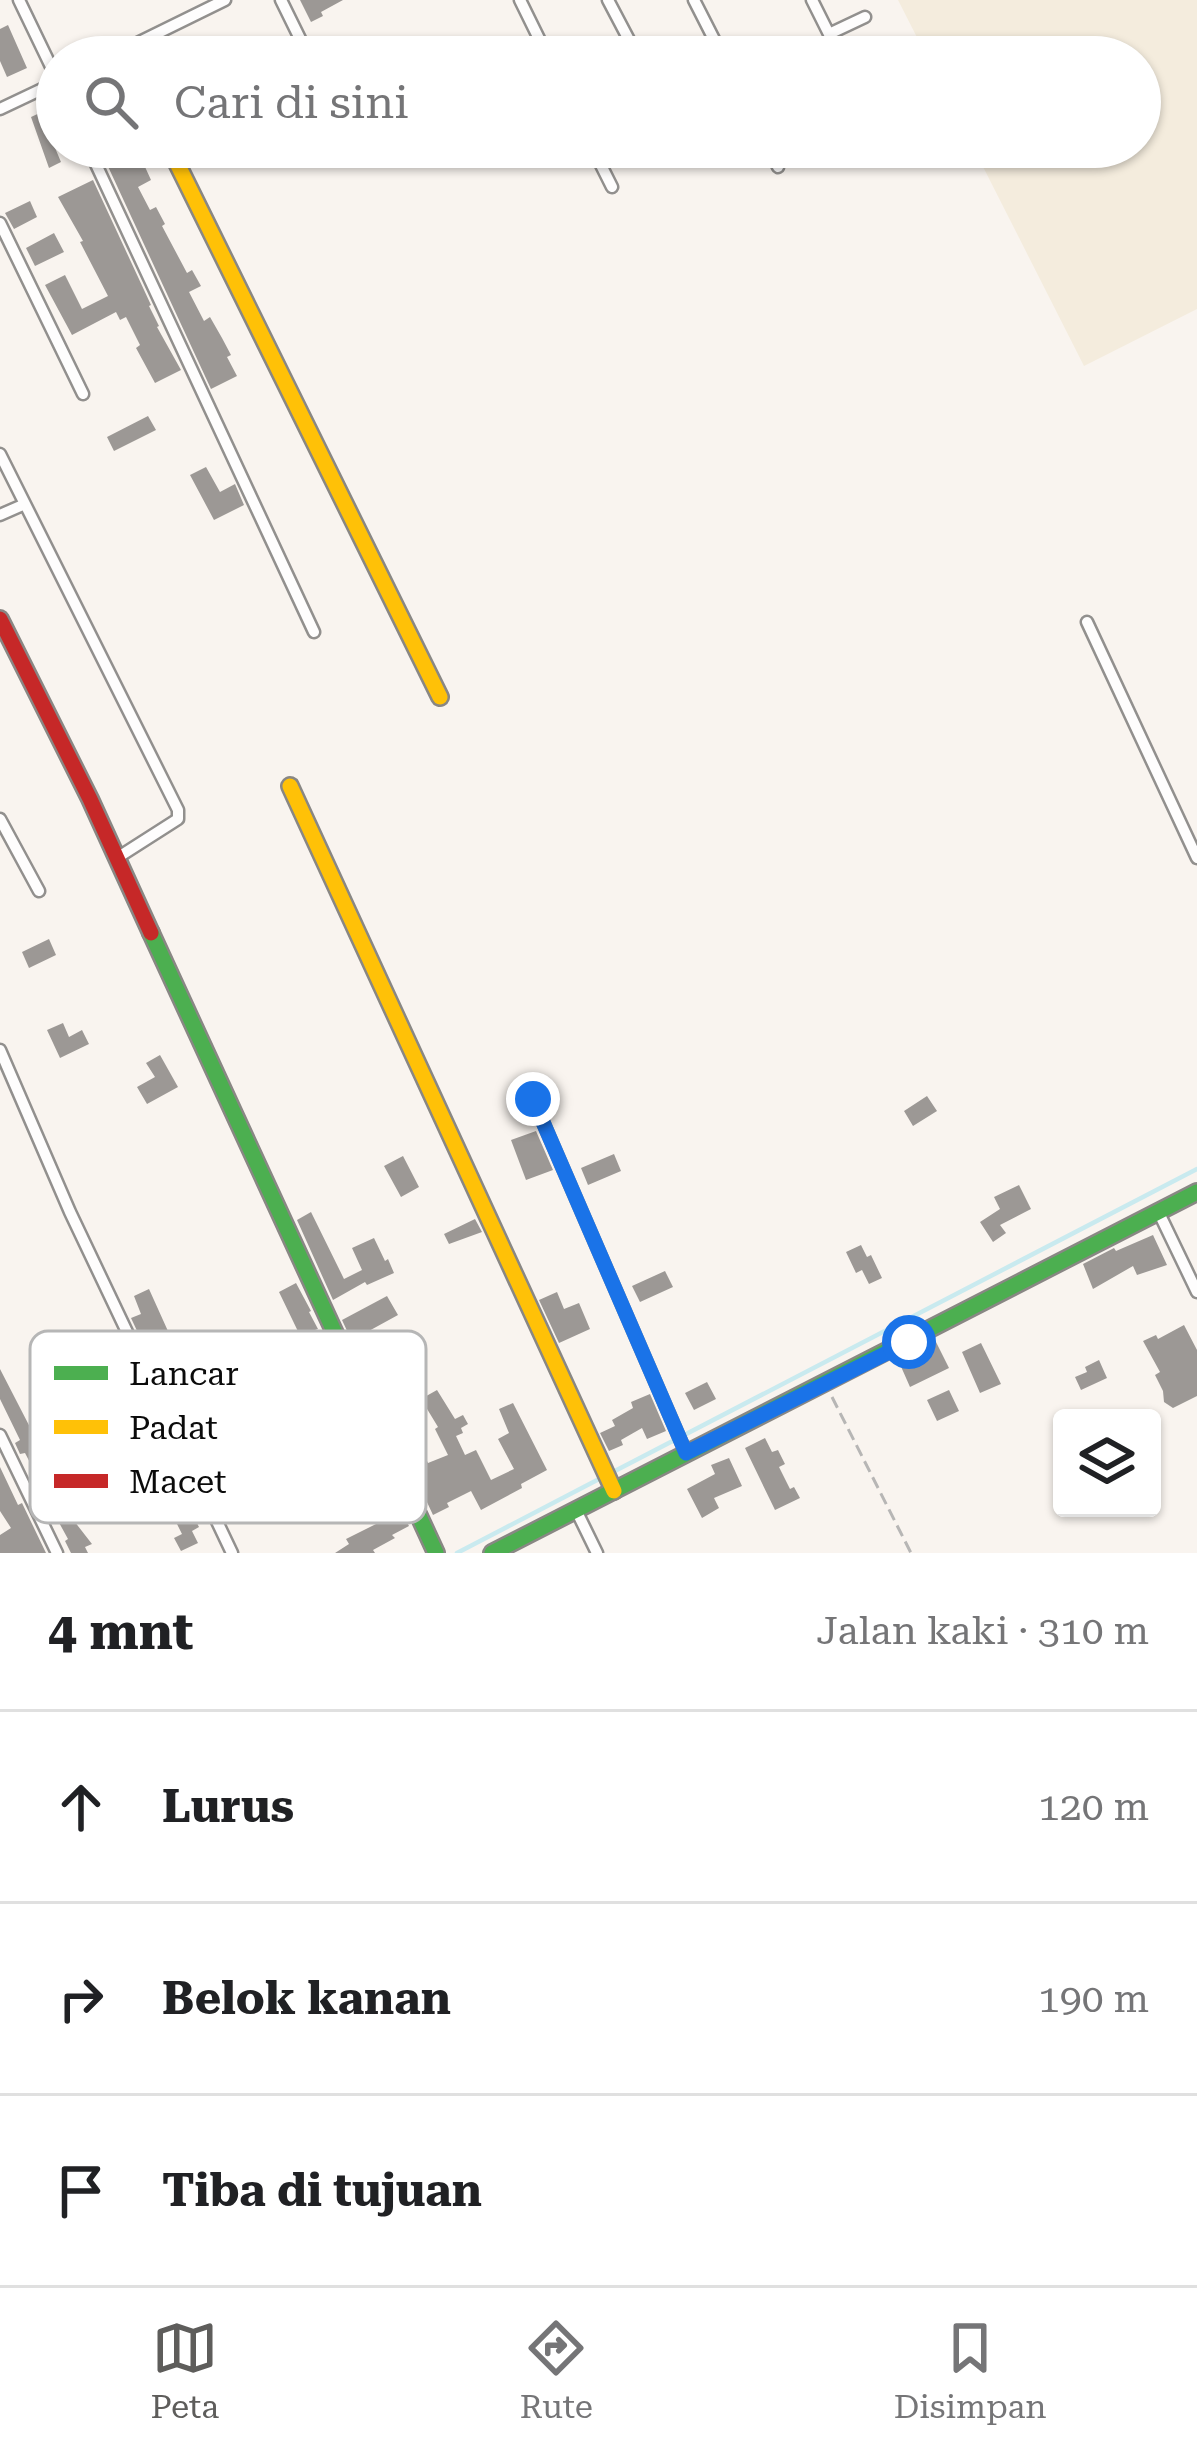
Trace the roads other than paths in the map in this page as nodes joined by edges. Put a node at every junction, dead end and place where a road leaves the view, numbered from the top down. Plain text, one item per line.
1 (19, 0) edge
2 (225, 0) edge
3 (281, 0) edge
4 (520, 0) edge
5 (608, 0) edge
6 (694, 0) edge
7 (812, 0) edge
8 (865, 17) dead end
9 (36, 36) edge
10 (155, 36) edge
11 (299, 36) edge
12 (538, 36) edge
13 (627, 36) edge
14 (712, 36) edge
15 (36, 91) edge
16 (0, 109) edge
17 (98, 168) edge
18 (179, 168) edge
19 (602, 168) edge
20 (612, 187) dead end
21 (0, 223) edge
22 (83, 394) dead end
23 (0, 454) edge
24 (25, 504) junction
25 (0, 515) edge
26 (0, 619) edge
27 (1087, 622) dead end
28 (314, 632) dead end
29 (440, 697) dead end
30 (290, 786) dead end
31 (0, 819) edge
32 (117, 858) junction
33 (1197, 858) edge
34 (39, 891) dead end
35 (0, 1050) edge
36 (533, 1099) dead end
37 (1197, 1192) edge
38 (1159, 1213) junction
39 (1197, 1292) edge
40 (127, 1331) edge
41 (334, 1331) edge
42 (0, 1435) edge
43 (684, 1449) junction
44 (612, 1487) junction
45 (30, 1497) edge
46 (577, 1510) junction
47 (43, 1523) edge
48 (218, 1523) edge
49 (422, 1523) edge
50 (518, 1547) edge
51 (435, 1551) edge
52 (57, 1553) edge
53 (232, 1553) edge
54 (492, 1553) edge
55 (597, 1553) edge

1 - 9 street
2 - 10 street
3 - 11 street
4 - 12 street
5 - 13 street
6 - 14 street
7 - 8 street
15 - 16 street
17 - 28 street
18 - 29 street
19 - 20 street
21 - 22 street
23 - 24 street
24 - 25 street
24 - 32 street
26 - 32 street
27 - 33 street
30 - 44 street
31 - 34 street
32 - 41 street
35 - 40 street
36 - 43 street
37 - 38 street
38 - 39 street
38 - 43 street
42 - 45 street
43 - 44 street
44 - 46 street
46 - 50 street
46 - 55 street
47 - 52 street
48 - 53 street
49 - 51 street
50 - 54 street

